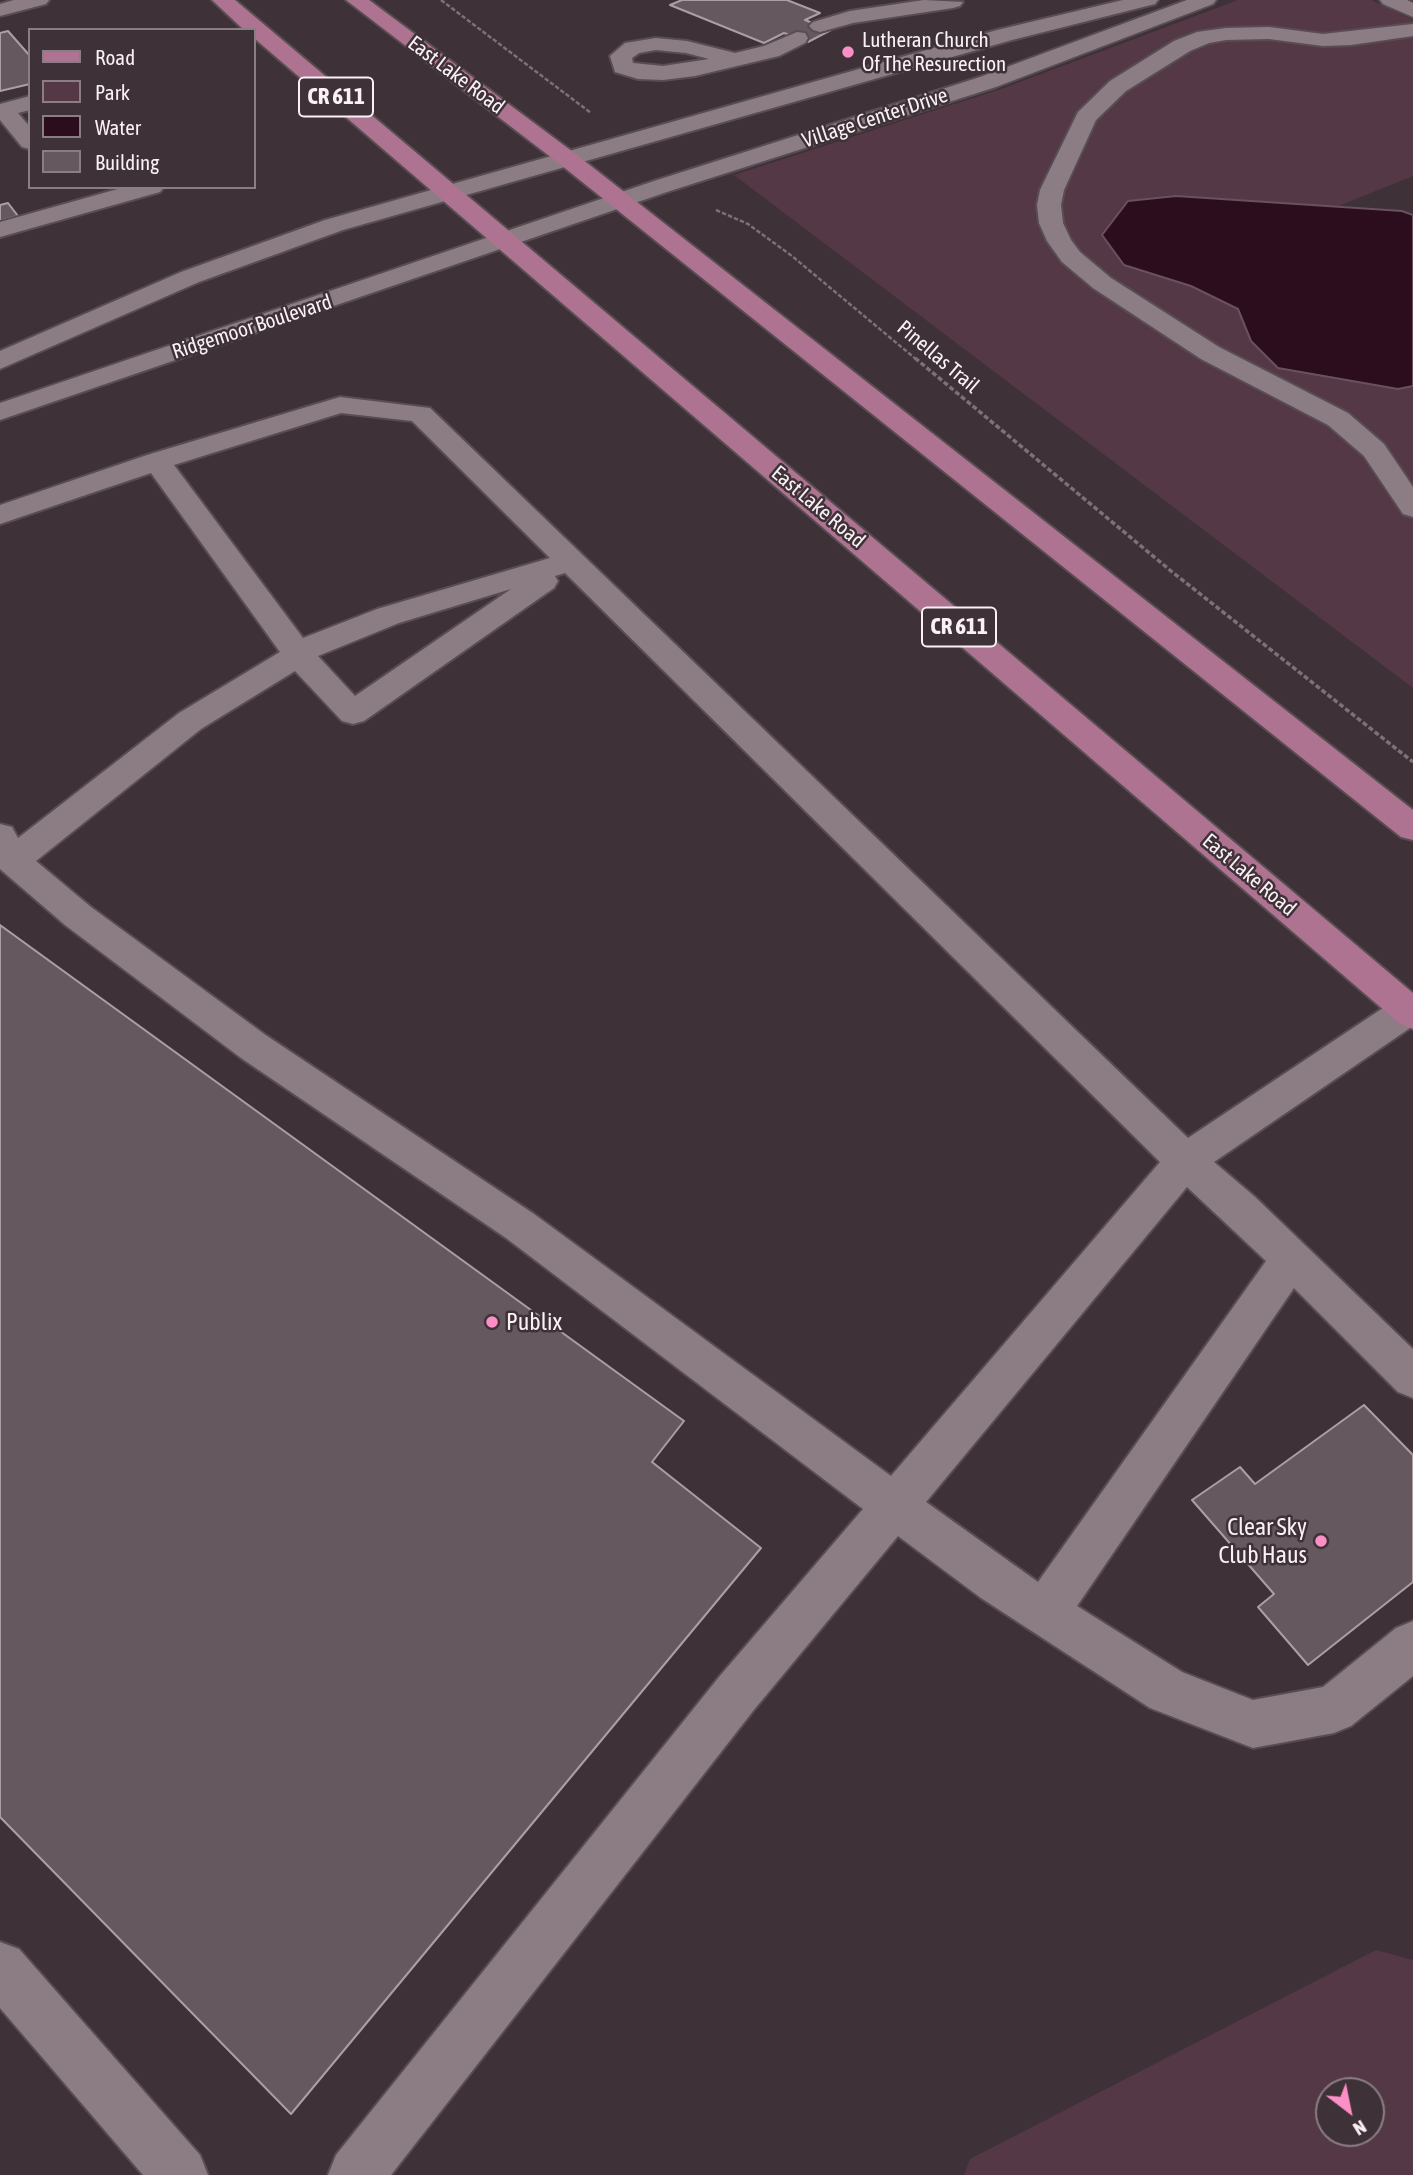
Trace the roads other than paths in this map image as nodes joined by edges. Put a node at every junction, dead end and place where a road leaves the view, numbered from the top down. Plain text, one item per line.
1 (39, 0) edge
2 (222, 0) edge
3 (356, 0) edge
4 (1150, 0) edge
5 (1206, 0) edge
6 (1390, 0) edge
7 (952, 1) edge
8 (1413, 11) edge
9 (11, 13) edge
10 (820, 26) dead end
11 (255, 28) edge
12 (256, 29) edge
13 (1413, 30) edge
14 (1005, 34) junction
15 (797, 38) dead end
16 (733, 59) dead end
17 (28, 104) edge
18 (4, 116) edge
19 (28, 140) edge
20 (569, 160) junction
21 (69, 189) edge
22 (145, 189) edge
23 (450, 193) junction
24 (620, 200) junction
25 (83, 207) junction
26 (0, 230) edge
27 (504, 239) junction
28 (0, 361) edge
29 (0, 412) edge
30 (157, 461) junction
31 (1413, 508) edge
32 (0, 515) edge
33 (571, 561) junction
34 (298, 654) junction
35 (1413, 828) edge
36 (7, 849) edge
37 (1410, 1012) edge
38 (1185, 1161) junction
39 (1291, 1259) junction
40 (1413, 1378) edge
41 (896, 1504) junction
42 (1045, 1612) junction
43 (1413, 1645) edge
44 (0, 1968) edge
45 (180, 2175) edge
46 (356, 2175) edge

1 - 9 street
2 - 11 main road, East Lake Road / CR 611
3 - 20 main road, East Lake Road
4 - 14 street, Village Center Drive
5 - 24 street, Village Center Drive
6 - 8 street
7 - 10 street
7 - 14 street
12 - 23 main road, East Lake Road / CR 611
13 - 31 street
14 - 20 street, Village Center Drive
15 - 16 street
17 - 18 street
18 - 19 street
20 - 23 street, Village Center Drive
20 - 24 main road, East Lake Road
21 - 25 street
22 - 25 street
23 - 27 main road, East Lake Road / CR 611
23 - 28 street
24 - 27 street, Ridgemoor Boulevard
24 - 35 main road, East Lake Road
25 - 26 street
27 - 29 street, Ridgemoor Boulevard
27 - 37 main road, East Lake Road / CR 611
30 - 32 street
30 - 33 street
30 - 34 street
33 - 34 street
33 - 34 street
33 - 38 street
34 - 36 street
36 - 41 street
37 - 38 street
38 - 39 street
38 - 41 street
39 - 40 street
39 - 42 street
41 - 42 street
41 - 46 street
42 - 43 street
44 - 45 street

